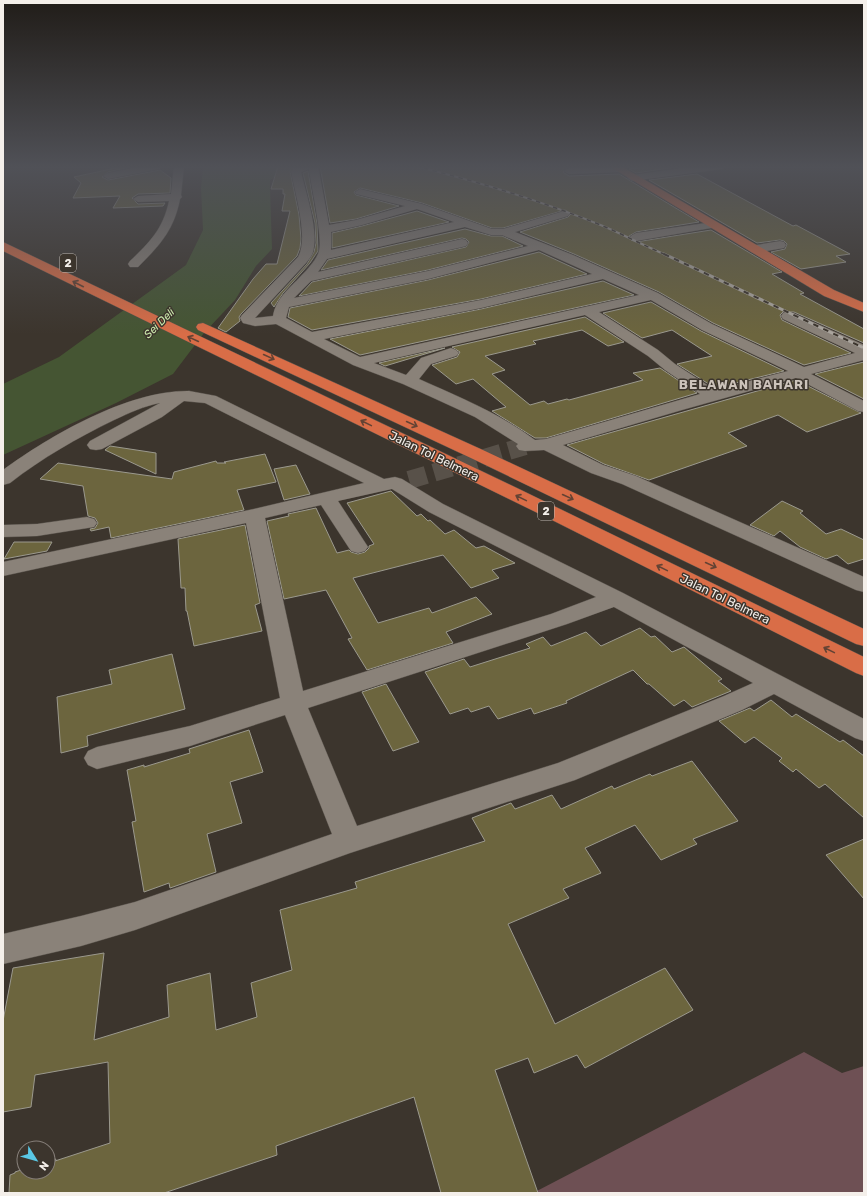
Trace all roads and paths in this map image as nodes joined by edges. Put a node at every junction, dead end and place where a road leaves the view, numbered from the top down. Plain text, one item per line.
1 (168, 222) edge
2 (306, 222) edge
3 (323, 222) edge
4 (362, 222) edge
5 (463, 222) edge
6 (541, 222) edge
7 (708, 222) edge
8 (466, 223) junction
9 (713, 225) junction
10 (324, 230) junction
11 (504, 232) junction
12 (636, 237) dead end
13 (462, 243) dead end
14 (780, 245) dead end
15 (3, 246) edge
16 (541, 246) junction
17 (755, 249) junction
18 (322, 256) junction
19 (134, 264) dead end
20 (604, 275) junction
21 (307, 278) junction
22 (829, 293) junction
23 (654, 296) junction
24 (284, 304) junction
25 (864, 308) edge
26 (586, 310) junction
27 (788, 316) dead end
28 (864, 316) edge
29 (279, 319) junction
30 (190, 321) dead end
31 (311, 337) junction
32 (231, 348) junction
33 (864, 351) edge
34 (454, 352) dead end
35 (864, 355) edge
36 (358, 362) junction
37 (799, 372) junction
38 (409, 381) junction
39 (182, 396) junction
40 (713, 396) junction
41 (864, 407) edge
42 (96, 445) dead end
43 (534, 445) junction
44 (3, 480) edge
45 (395, 483) junction
46 (326, 497) junction
47 (254, 515) junction
48 (87, 523) dead end
49 (3, 531) edge
50 (358, 547) dead end
51 (3, 569) edge
52 (864, 585) edge
53 (615, 598) junction
54 (864, 638) edge
55 (864, 667) edge
56 (774, 684) junction
57 (293, 703) junction
58 (864, 732) edge
59 (97, 758) dead end
60 (349, 841) junction
61 (3, 948) edge

1 - 19 street
2 - 29 street
3 - 10 street
4 - 10 street
5 - 8 street
6 - 11 street
7 - 9 highway
8 - 11 street
8 - 18 street
9 - 12 street
9 - 17 highway
10 - 18 street
11 - 16 street
13 - 21 street
14 - 17 street
32 -> 15 highway, Jalan Tol Belmera / 2
16 - 20 street
16 - 24 street
17 - 22 highway
18 - 21 street
20 - 23 street
20 - 31 street
21 - 24 street
22 - 25 highway
22 - 28 highway
23 - 26 street
23 - 37 street
24 - 29 street
26 - 36 street
26 - 40 street
27 - 33 street
29 - 31 street
30 - 32 highway, Jalan Tol Belmera / 2
31 - 36 street
32 -> 54 highway, Jalan Tol Belmera / 2
55 -> 32 highway, Jalan Tol Belmera / 2
34 - 38 street
35 - 37 street
36 - 38 street
37 - 40 street
37 - 41 street
38 - 43 street
39 - 42 street
39 - 44 street
39 - 45 street
40 - 43 street
43 - 52 street
45 - 46 street
45 - 53 street
46 - 47 street
46 - 50 street
47 - 51 street
47 - 57 street
48 - 49 street
53 - 56 street
53 - 57 street
56 - 58 street
56 - 60 street
57 - 59 street
57 - 60 street
60 - 61 street

